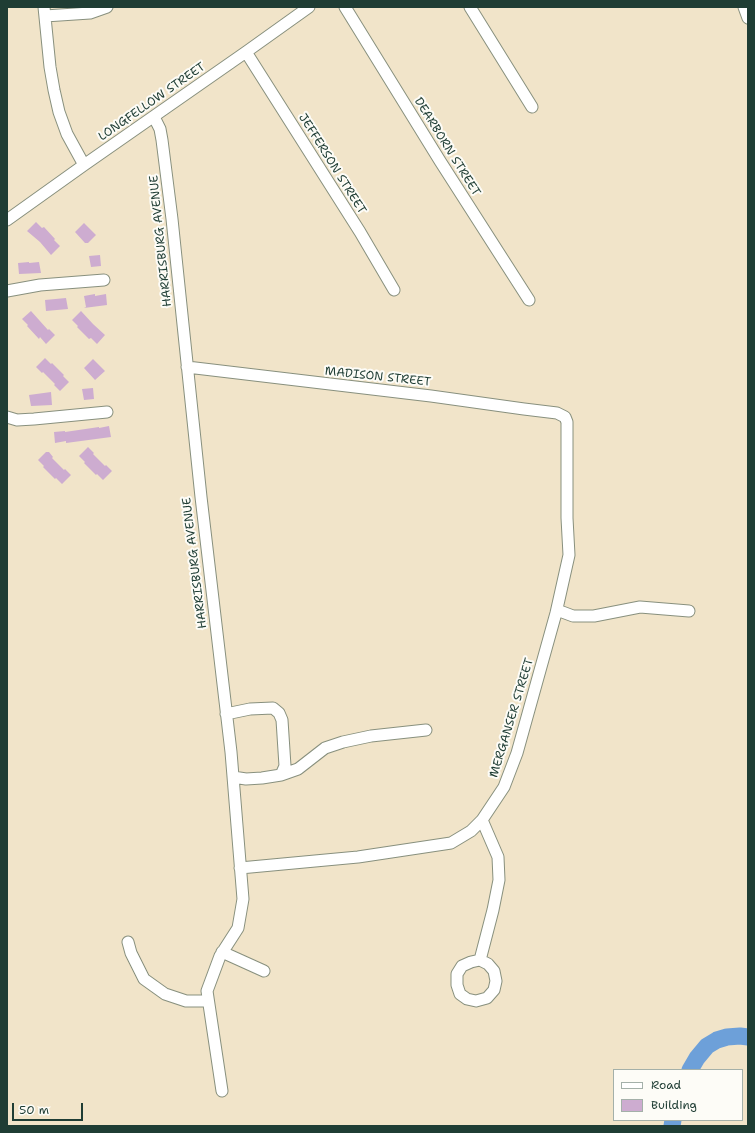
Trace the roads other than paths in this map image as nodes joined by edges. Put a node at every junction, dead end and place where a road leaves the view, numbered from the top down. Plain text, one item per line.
1 (107, 7) edge
2 (309, 7) edge
3 (344, 7) edge
4 (470, 7) edge
5 (744, 7) edge
6 (45, 11) edge
7 (748, 18) edge
8 (246, 52) junction
9 (532, 107) dead end
10 (154, 117) junction
11 (84, 165) junction
12 (9, 219) edge
13 (104, 280) dead end
14 (394, 290) dead end
15 (7, 291) edge
16 (529, 300) dead end
17 (187, 367) junction
18 (107, 412) dead end
19 (7, 417) edge
20 (565, 417) joint
21 (557, 610) junction
22 (689, 611) dead end
23 (226, 714) junction
24 (426, 730) dead end
25 (281, 775) junction
26 (233, 776) junction
27 (482, 820) junction
28 (240, 868) junction
29 (128, 942) dead end
30 (222, 952) junction
31 (480, 960) dead end
32 (264, 971) dead end
33 (208, 1001) junction
34 (222, 1091) dead end

1 - 6 street
2 - 8 street, LONGFELLOW STREET
3 - 16 street, DEARBORN STREET
4 - 9 street
5 - 7 street
6 - 11 street
8 - 10 street, LONGFELLOW STREET
8 - 14 street, JEFFERSON STREET
10 - 11 street, LONGFELLOW STREET
10 - 17 street, HARRISBURG AVENUE
11 - 12 street, LONGFELLOW STREET
13 - 15 street
17 - 20 street, MADISON STREET
17 - 23 street, HARRISBURG AVENUE
18 - 19 street
20 - 21 street, MERGANSER STREET
21 - 22 street
21 - 27 street, MERGANSER STREET
23 - 25 street
23 - 26 street, HARRISBURG AVENUE
24 - 25 street
25 - 26 street
26 - 28 street, HARRISBURG AVENUE
27 - 28 street, MERGANSER STREET
27 - 31 street
28 - 30 street, HARRISBURG AVENUE
29 - 33 street
30 - 32 street
30 - 33 street, HARRISBURG AVENUE
33 - 34 street, HARRISBURG AVENUE

